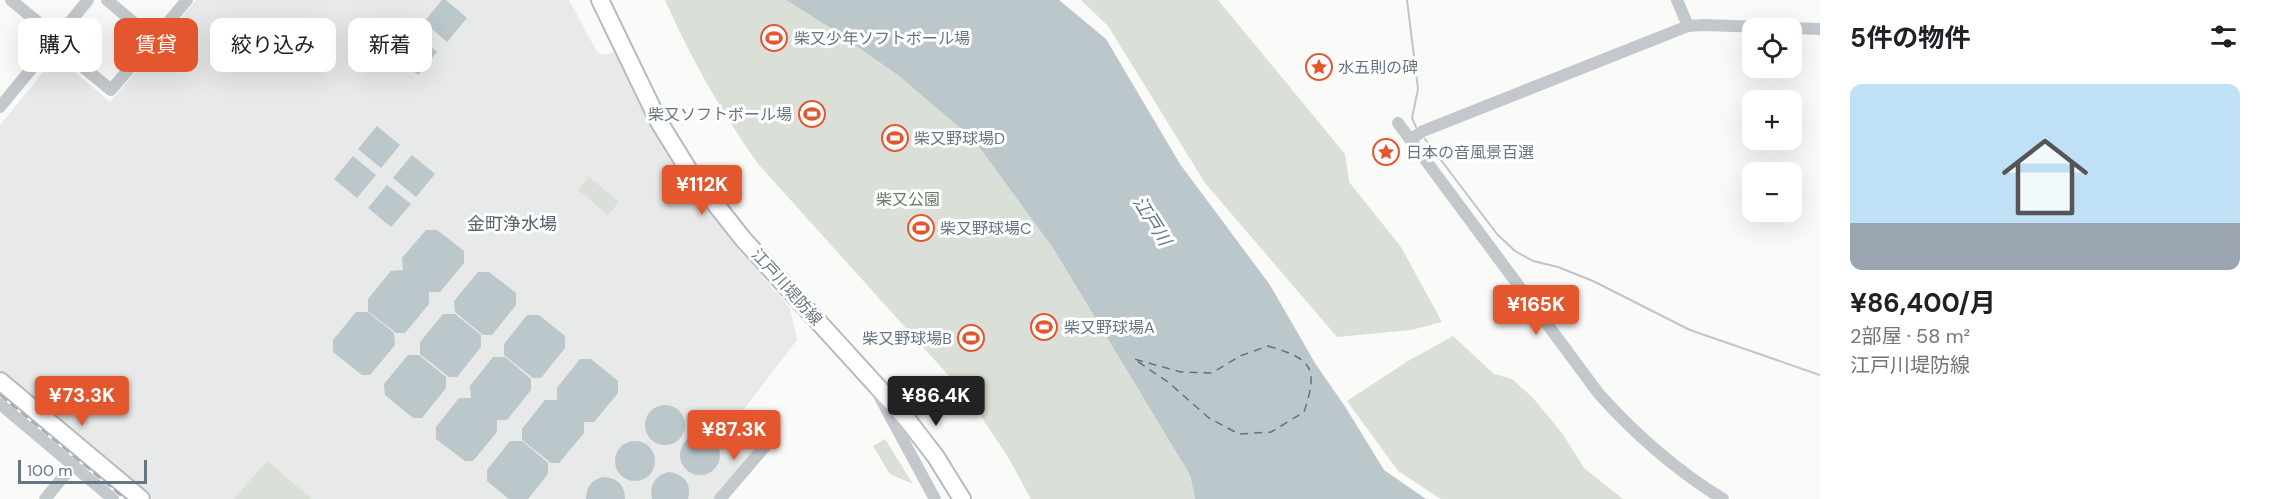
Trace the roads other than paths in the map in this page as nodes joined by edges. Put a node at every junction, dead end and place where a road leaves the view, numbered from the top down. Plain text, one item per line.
1 (11, 0) edge
2 (88, 0) edge
3 (107, 0) edge
4 (187, 0) edge
5 (600, 0) edge
6 (1677, 0) edge
7 (31, 18) edge
8 (73, 18) edge
9 (128, 18) edge
10 (172, 18) edge
11 (1688, 26) junction
12 (1820, 29) edge
13 (29, 72) edge
14 (91, 72) edge
15 (126, 72) edge
16 (0, 107) edge
17 (1398, 123) dead end
18 (1411, 139) junction
19 (0, 381) edge
20 (873, 383) junction
21 (0, 404) edge
22 (741, 422) dead end
23 (71, 467) junction
24 (45, 499) edge
25 (113, 499) edge
26 (141, 499) edge
27 (720, 499) edge
28 (935, 499) edge
29 (962, 499) edge
30 (1723, 499) edge

1 - 7 street
2 - 8 street
3 - 9 street
4 - 10 street
5 - 20 main road, 江戸川堤防線
6 - 11 street
11 - 12 street
11 - 18 street
13 - 16 street
14 - 15 street
17 - 18 street
18 - 30 street
19 - 26 main road
20 - 28 street, 江戸川堤防線
20 - 29 main road, 江戸川堤防線
21 - 23 street
22 - 27 street
23 - 24 street
23 - 25 street

